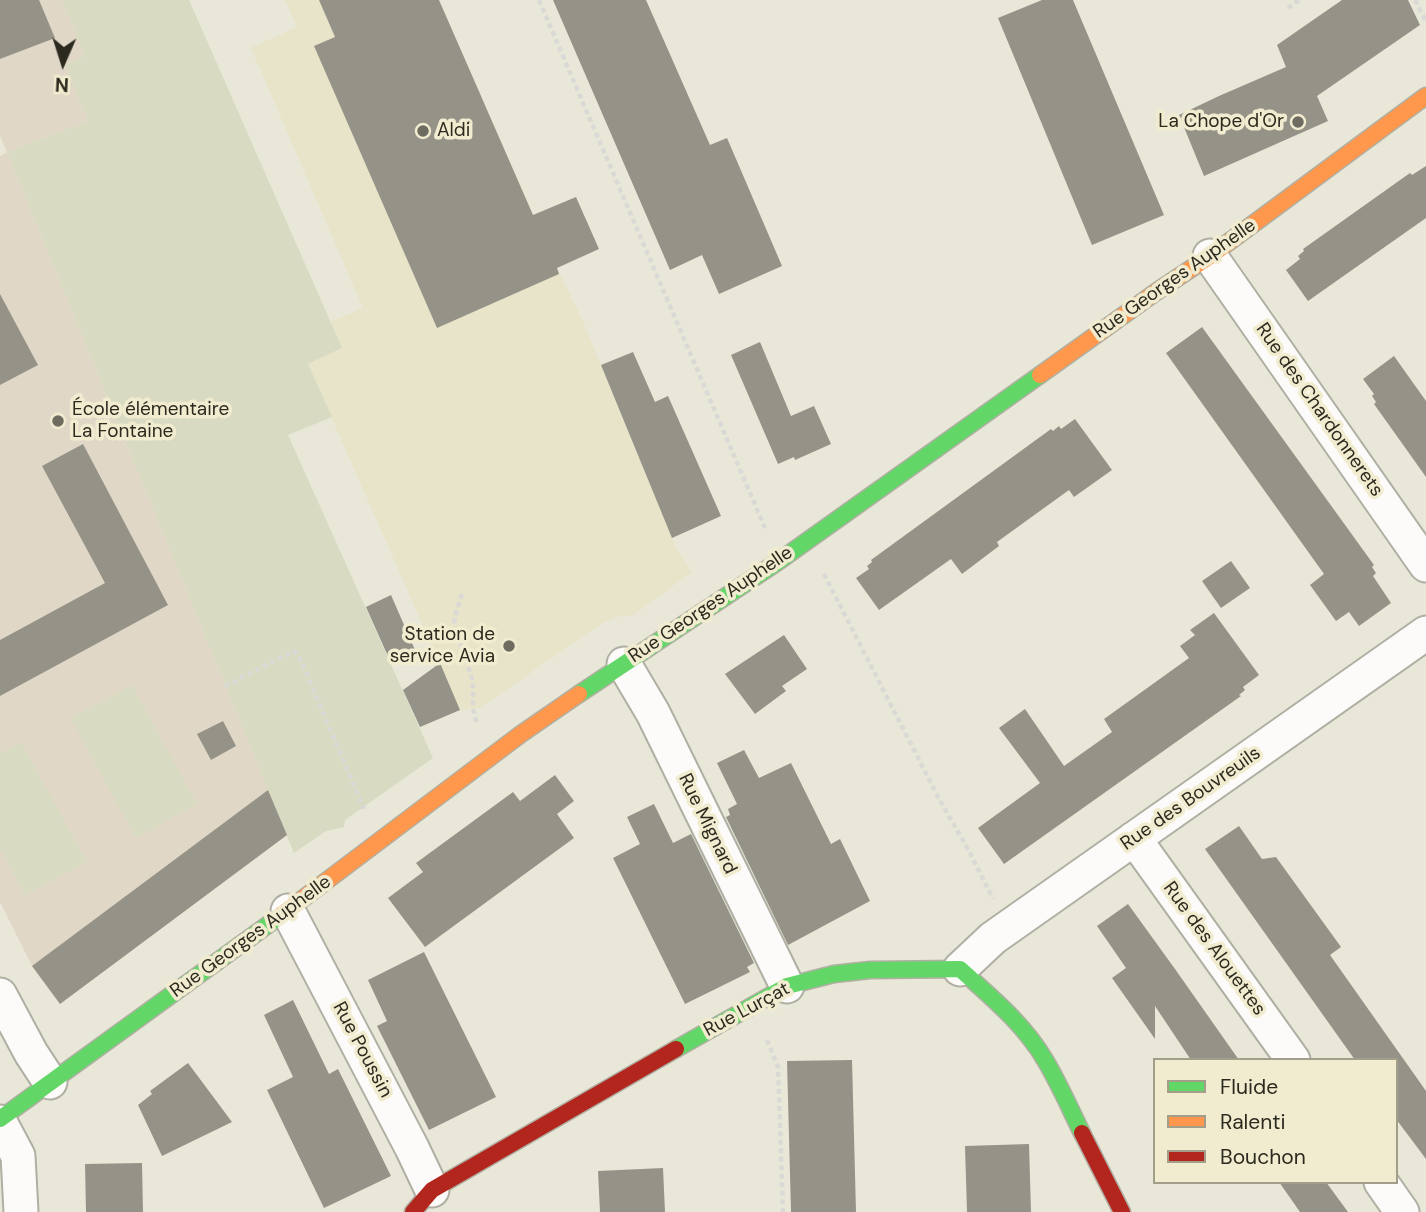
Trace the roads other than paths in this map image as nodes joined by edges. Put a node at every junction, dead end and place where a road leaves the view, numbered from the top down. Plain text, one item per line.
1 (1426, 96) edge
2 (1210, 256) junction
3 (1426, 565) edge
4 (1426, 634) edge
5 (624, 664) junction
6 (1133, 839) junction
7 (288, 911) junction
8 (960, 969) junction
9 (787, 986) junction
10 (0, 995) edge
11 (1292, 1058) edge
12 (50, 1082) junction
13 (0, 1120) edge
14 (1382, 1184) edge
15 (423, 1201) edge
16 (21, 1202) edge
17 (1122, 1212) edge
18 (1402, 1212) edge

1 - 2 street, Rue Georges Auphelle
2 - 3 street, Rue des Chardonnerets
2 - 5 street, Rue Georges Auphelle
4 - 6 street, Rue des Bouvreuils
5 - 7 street, Rue Georges Auphelle
5 - 9 street, Rue Mignard
6 - 8 street, Rue des Bouvreuils
6 - 11 street, Rue des Alouettes
7 - 12 street, Rue Georges Auphelle
7 - 15 street, Rue Poussin
8 - 9 street, Rue Lurçat
8 - 17 street
9 - 15 street, Rue Lurçat
10 - 12 street
12 - 13 street, Rue Georges Auphelle
13 - 16 street
14 - 18 street

